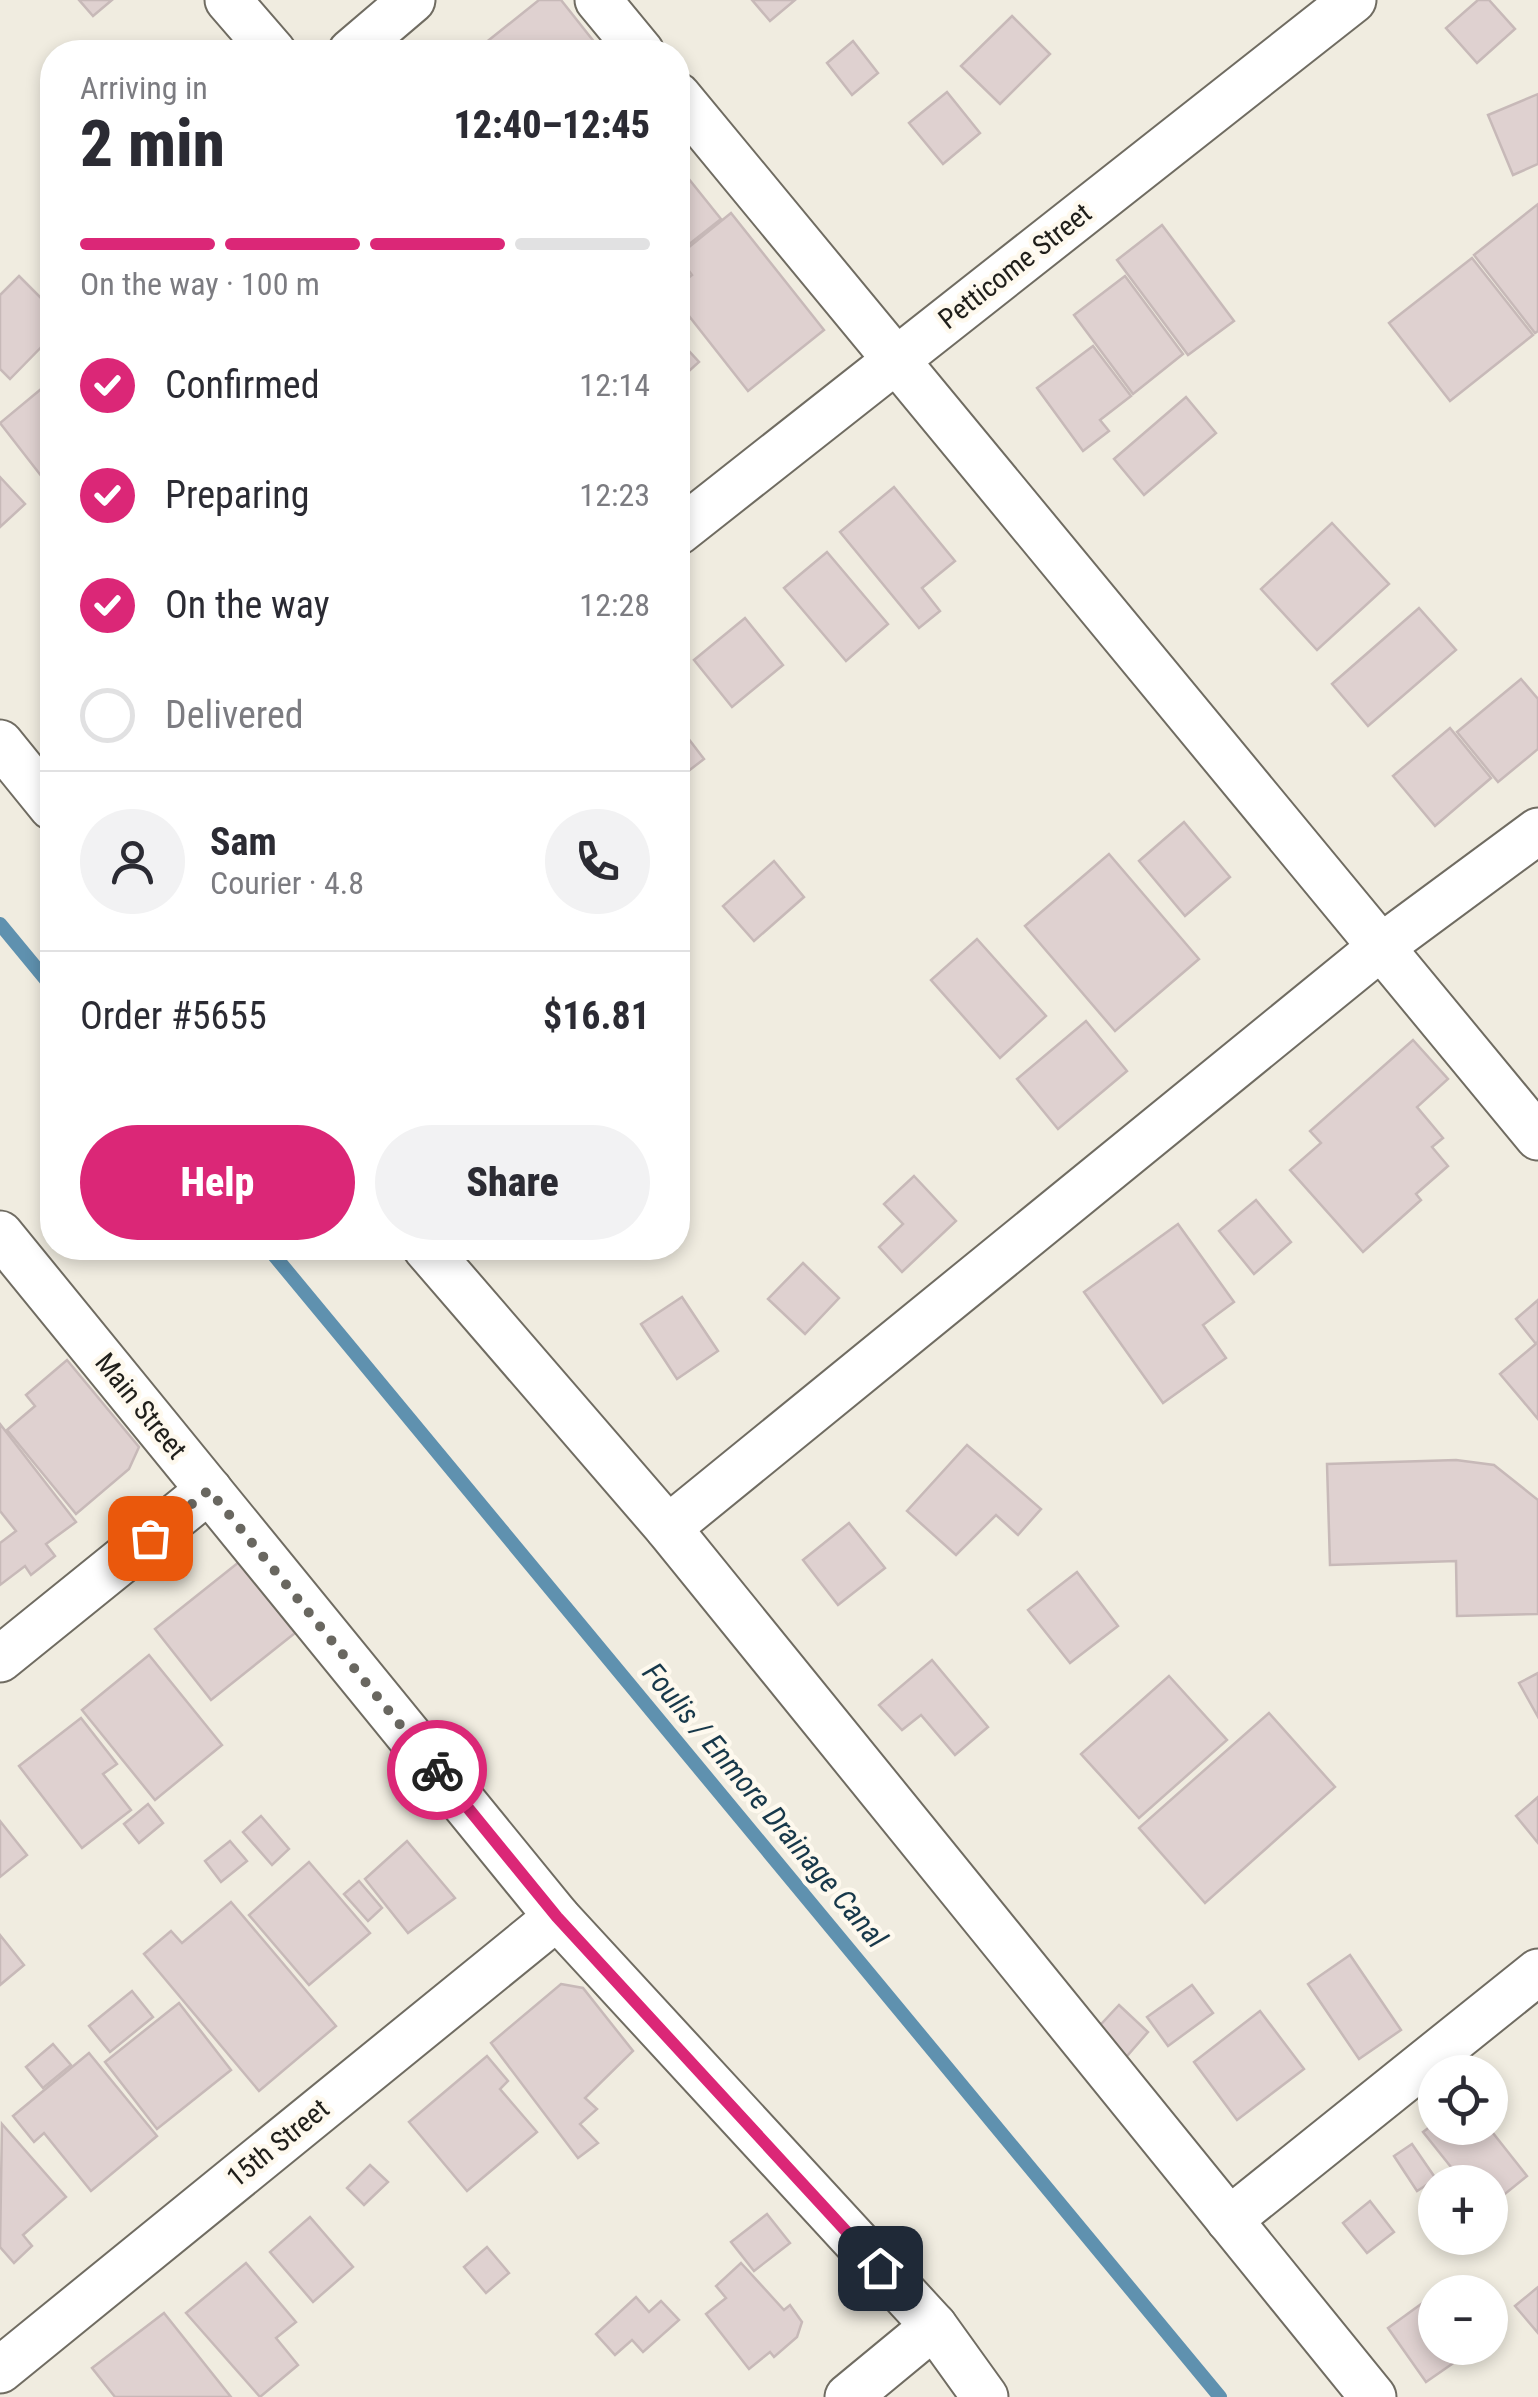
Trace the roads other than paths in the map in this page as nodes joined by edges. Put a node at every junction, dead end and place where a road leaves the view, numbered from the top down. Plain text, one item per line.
1 (228, 0) edge
2 (412, 0) edge
3 (598, 0) edge
4 (1353, 0) edge
5 (263, 40) edge
6 (365, 40) edge
7 (631, 40) edge
8 (690, 111) edge
9 (896, 360) junction
10 (690, 523) edge
11 (0, 743) edge
12 (40, 793) edge
13 (1538, 831) edge
14 (1380, 947) junction
15 (1538, 1137) edge
16 (0, 1234) edge
17 (436, 1260) edge
18 (209, 1490) junction
19 (668, 1528) junction
20 (0, 1659) edge
21 (557, 1917) junction
22 (1538, 1972) edge
23 (1229, 2220) junction
24 (934, 2326) junction
25 (0, 2370) edge
26 (848, 2397) edge
27 (985, 2397) edge
28 (1373, 2397) edge

1 - 5 street
2 - 6 street
3 - 7 street
4 - 9 street, Petticome Street
8 - 9 street
9 - 10 street, Petticome Street
9 - 14 street
11 - 12 street
13 - 14 street
14 - 15 street
14 - 19 street
16 - 18 street, Main Street
17 - 19 street
18 - 20 street
18 - 21 street, Main Street
19 - 23 street
21 - 24 street, Main Street
21 - 25 street, 15th Street
22 - 23 street
23 - 28 street
24 - 26 street
24 - 27 street, Main Street

